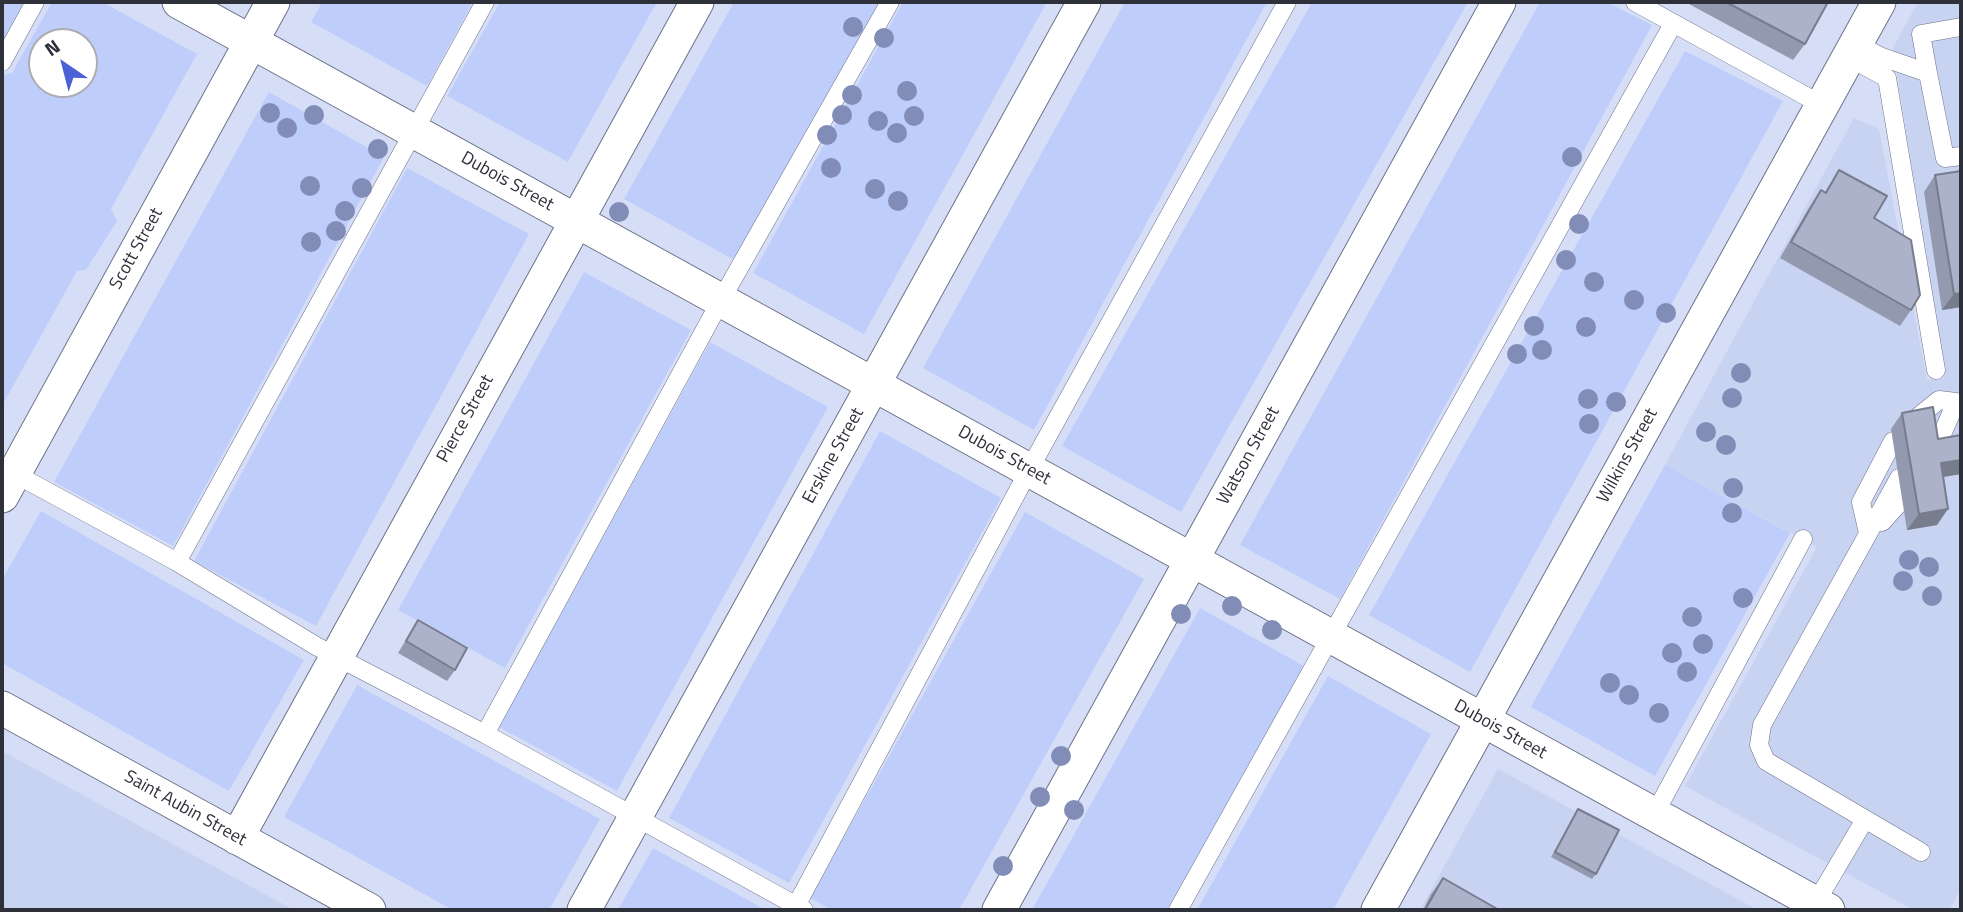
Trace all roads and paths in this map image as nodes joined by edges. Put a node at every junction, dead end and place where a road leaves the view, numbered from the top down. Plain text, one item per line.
1 (35, 2) edge
2 (179, 2) edge
3 (274, 2) edge
4 (485, 2) edge
5 (697, 2) edge
6 (890, 2) edge
7 (1084, 2) edge
8 (1287, 2) edge
9 (1499, 2) edge
10 (1635, 2) edge
11 (1879, 2) edge
12 (1673, 24) junction
13 (1961, 27) edge
14 (251, 41) junction
15 (1852, 50) junction
16 (2, 62) edge
17 (1928, 73) junction
18 (1822, 105) junction
19 (414, 131) junction
20 (1961, 156) edge
21 (577, 220) junction
22 (722, 300) junction
23 (1936, 370) dead end
24 (874, 384) junction
25 (1959, 398) edge
26 (1908, 426) edge
27 (1893, 440) dead end
28 (1929, 446) edge
29 (1029, 470) junction
30 (1899, 478) dead end
31 (6, 479) edge
32 (1902, 500) dead end
33 (1868, 533) junction
34 (1803, 539) dead end
35 (1192, 561) junction
36 (177, 562) junction
37 (1330, 636) junction
38 (335, 655) junction
39 (2, 708) edge
40 (1483, 720) junction
41 (485, 734) junction
42 (1654, 814) junction
43 (635, 819) junction
44 (1864, 821) junction
45 (237, 838) junction
46 (1921, 852) dead end
47 (800, 908) edge
48 (1818, 908) edge
49 (369, 910) edge
50 (584, 910) edge
51 (999, 910) edge
52 (1178, 910) edge
53 (1378, 910) edge

1 - 16 lane
2 - 14 street, Dubois Street
3 - 14 street, Scott Street
4 - 19 lane
5 - 21 street, Pierce Street
6 - 22 lane
7 - 24 street, Erskine Street
8 - 29 lane
9 - 35 street, Watson Street
10 - 12 lane
11 - 15 street, Wilkins Street
12 - 18 lane
12 - 37 lane
13 - 17 lane
14 - 19 street, Dubois Street
14 - 31 street, Scott Street
15 - 17 lane
15 - 18 street, Wilkins Street
15 - 23 lane
17 - 20 lane
18 - 40 street, Wilkins Street
19 - 21 street, Dubois Street
19 - 36 lane
21 - 22 street, Dubois Street
21 - 38 street, Pierce Street
22 - 24 street, Dubois Street
22 - 41 lane
24 - 29 street, Dubois Street
24 - 43 street, Erskine Street
25 - 26 lane
25 - 28 lane
27 - 33 lane
29 - 35 street, Dubois Street
29 - 47 lane
30 - 33 lane
31 - 36 lane
32 - 33 lane
33 - 44 lane
34 - 42 lane
35 - 37 street, Dubois Street
35 - 51 street, Watson Street
36 - 38 lane
37 - 40 street, Dubois Street
37 - 52 lane
38 - 41 lane
38 - 45 street, Pierce Street
39 - 45 street, Saint Aubin Street
40 - 42 street, Dubois Street
40 - 53 street, Wilkins Street
41 - 43 lane
42 - 48 street, Dubois Street
43 - 47 lane
43 - 50 street, Erskine Street
44 - 46 lane
44 - 48 lane
45 - 49 street, Saint Aubin Street

